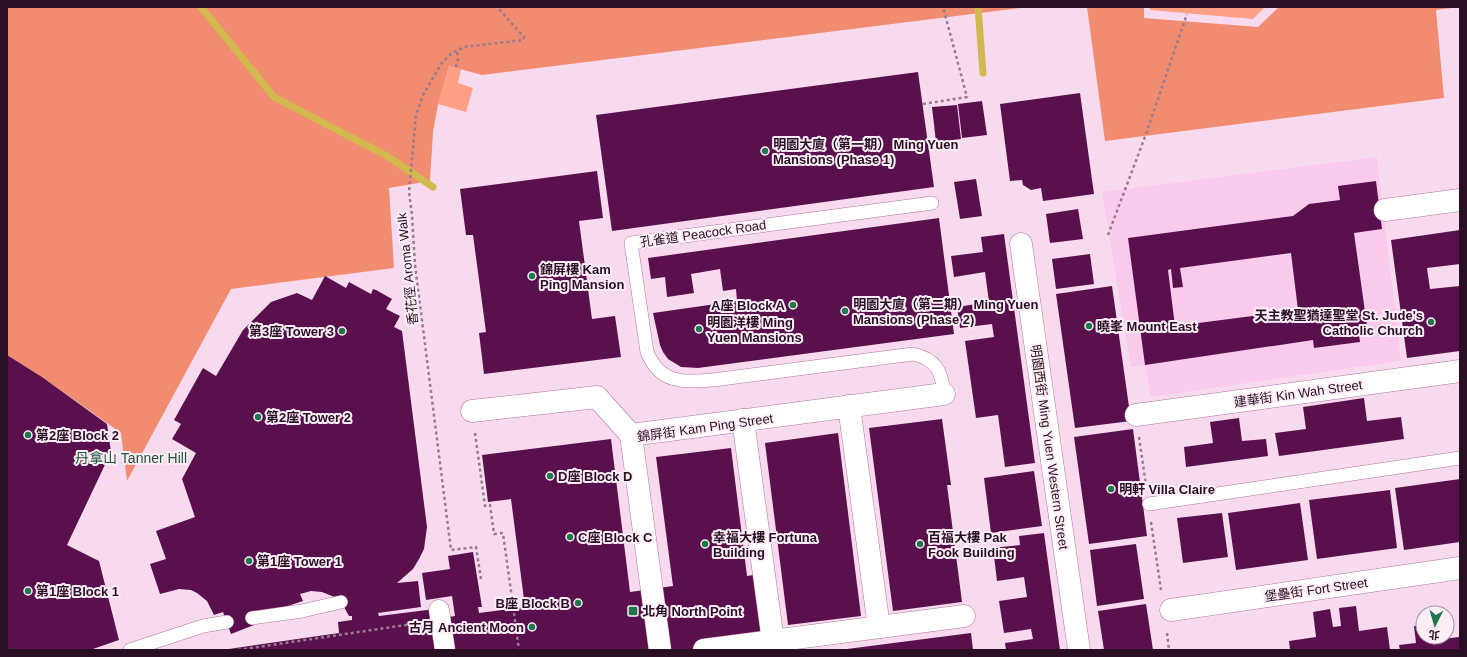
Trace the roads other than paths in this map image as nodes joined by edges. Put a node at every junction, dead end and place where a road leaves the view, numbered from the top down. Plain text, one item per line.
1 (1460, 200) edge
2 (932, 203) dead end
3 (1460, 209) edge
4 (1385, 210) dead end
5 (1406, 217) dead end
6 (1021, 244) dead end
7 (1460, 371) edge
8 (944, 394) joint
9 (849, 406) junction
10 (472, 411) road end
11 (1136, 415) dead end
12 (743, 420) junction
13 (631, 435) junction
14 (1460, 458) edge
15 (1149, 504) dead end
16 (1460, 568) edge
17 (341, 602) dead end
18 (1171, 610) dead end
19 (440, 615) road end
20 (964, 616) dead end
21 (252, 618) dead end
22 (227, 622) dead end
23 (879, 627) junction
24 (773, 641) junction
25 (130, 650) edge
26 (445, 650) edge
27 (660, 650) edge
28 (704, 650) edge
29 (1079, 650) edge

1 - 4 street
2 - 8 lane, 孔雀道 Peacock Road
3 - 5 street
6 - 29 street, 明園西街 Ming Yuen Western Street
7 - 11 street, 建華街 Kin Wah Street
8 - 9 street, 錦屏街 Kam Ping Street
9 - 12 street, 錦屏街 Kam Ping Street
9 - 23 street
10 - 13 street
12 - 13 street, 錦屏街 Kam Ping Street
12 - 24 street
13 - 27 street, 錦屏街 Kam Ping Street
14 - 15 lane
16 - 18 street, 堡壘街 Fort Street
17 - 21 lane
19 - 26 street
20 - 23 street
22 - 25 lane
23 - 24 street
24 - 28 street

